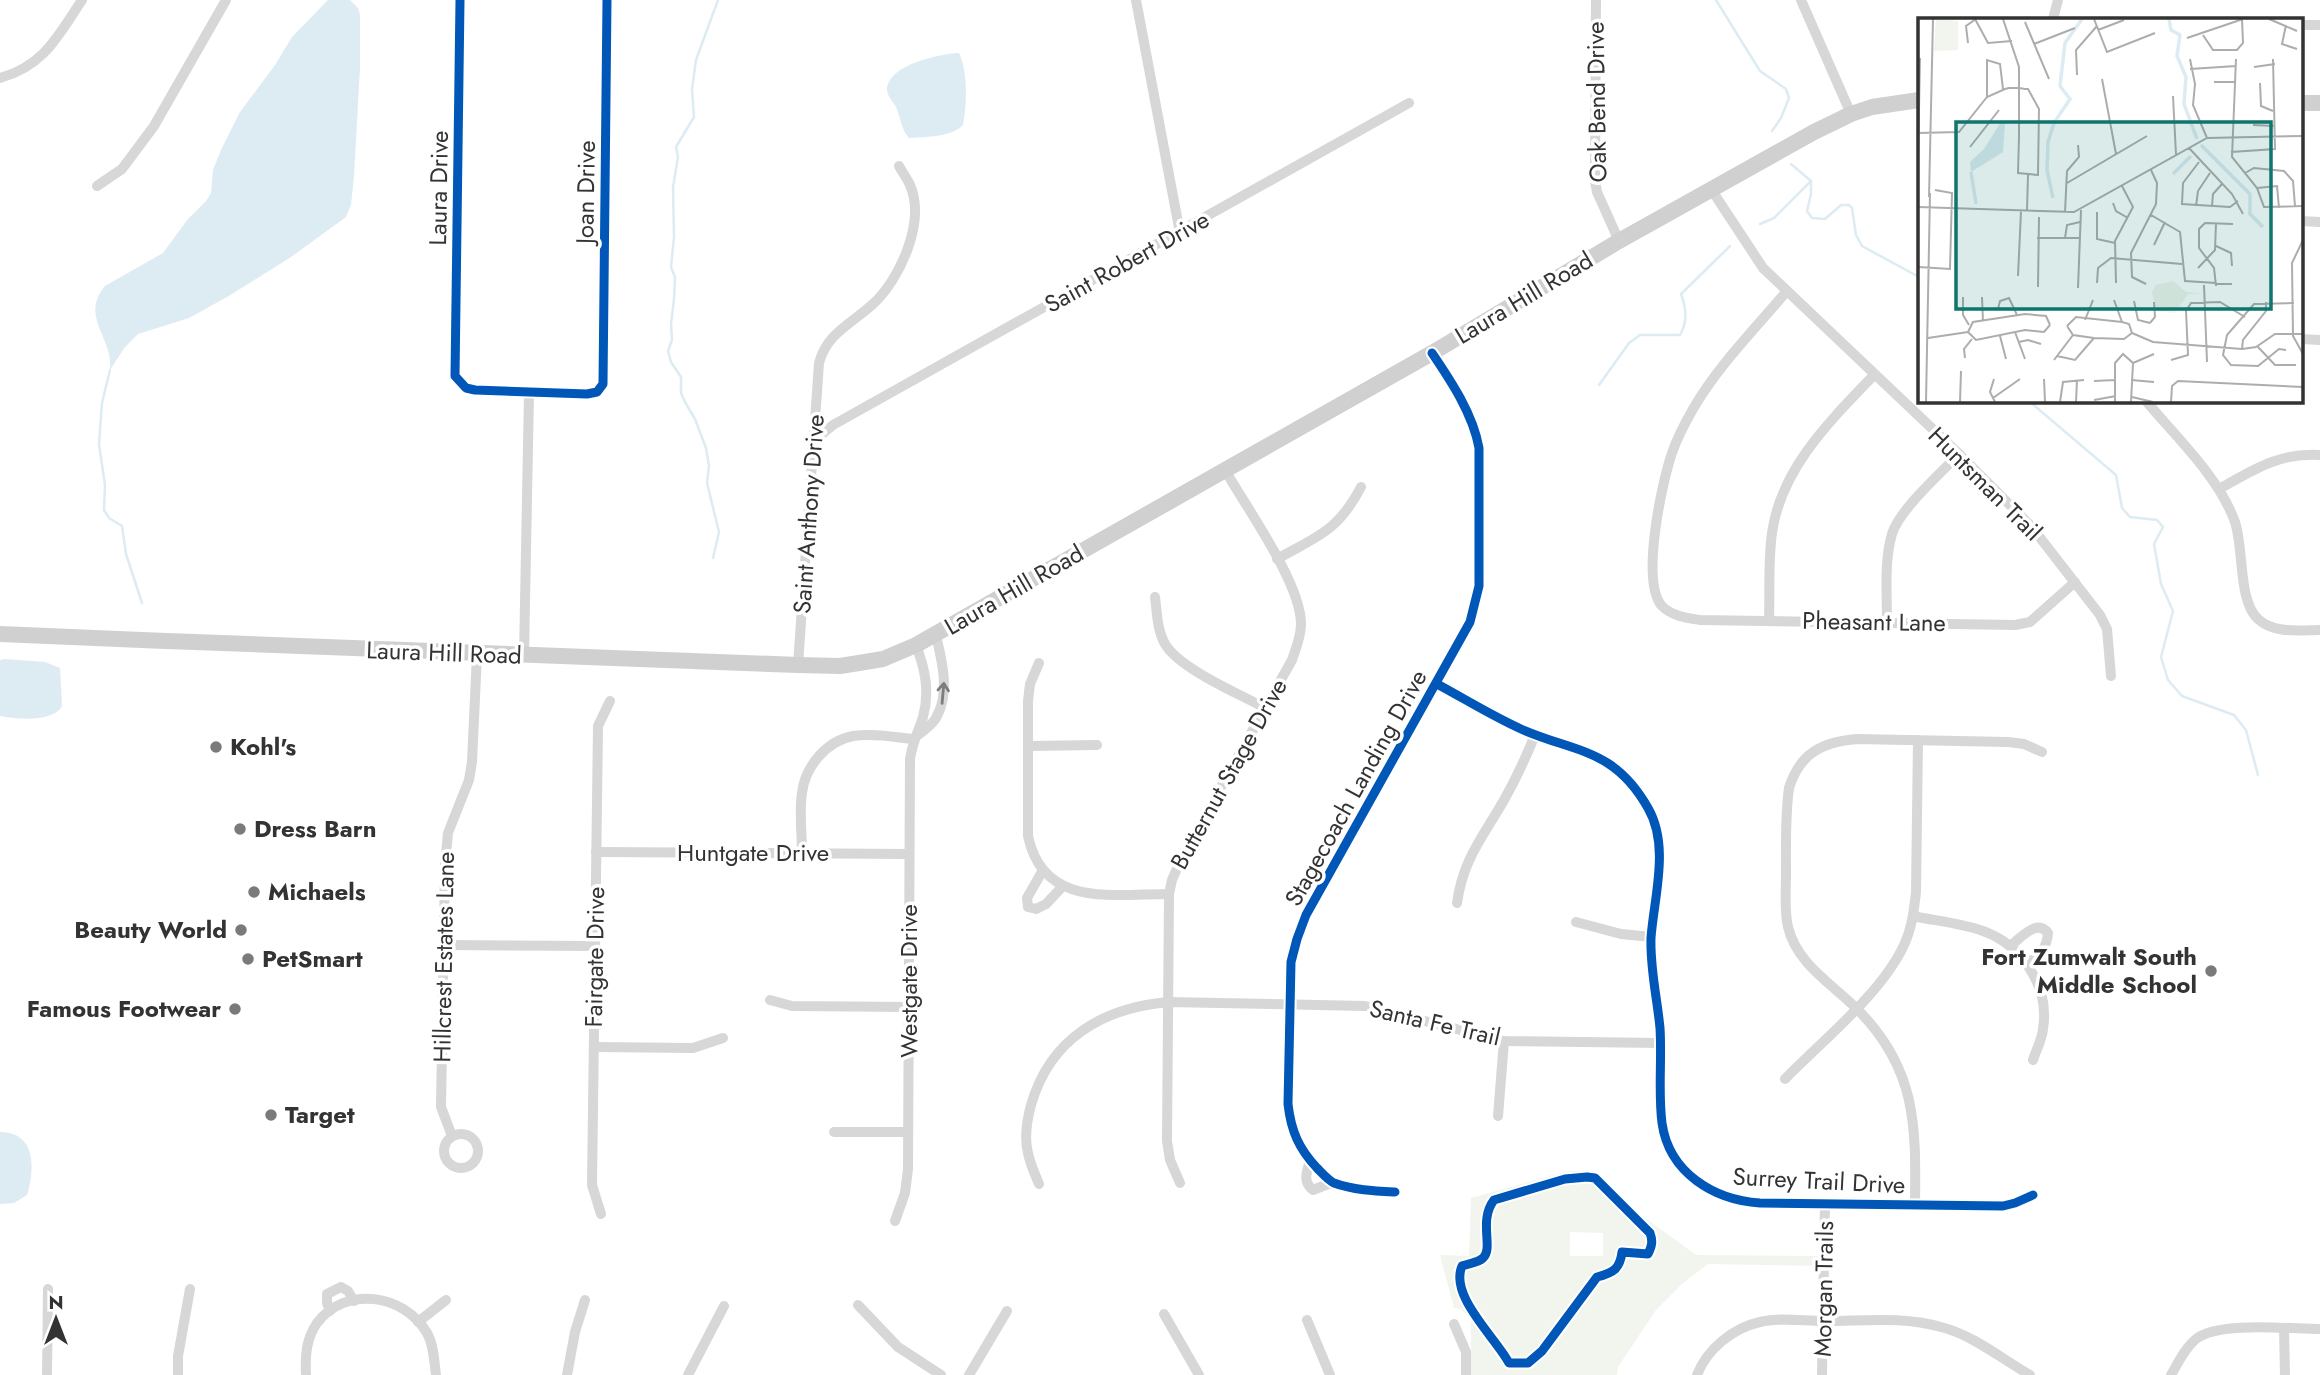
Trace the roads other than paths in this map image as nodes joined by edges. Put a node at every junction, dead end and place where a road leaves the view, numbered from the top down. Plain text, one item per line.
1 (82, 0) edge
2 (226, 0) edge
3 (460, 0) edge
4 (607, 0) edge
5 (1136, 0) edge
6 (1596, 0) edge
7 (1801, 0) edge
8 (2058, 0) edge
9 (2053, 18) edge
10 (2302, 25) edge
11 (2320, 25) edge
12 (0, 78) edge
13 (1918, 100) edge
14 (1409, 103) dead end
15 (2302, 103) edge
16 (2320, 103) edge
17 (1850, 114) junction
18 (899, 166) dead end
19 (97, 186) dead end
20 (1711, 189) junction
21 (2302, 221) edge
22 (2320, 222) edge
23 (1180, 233) junction
24 (1619, 241) junction
25 (1786, 292) junction
26 (2302, 340) edge
27 (2320, 340) edge
28 (1432, 353) junction
29 (1874, 375) junction
30 (529, 393) junction
31 (817, 398) junction
32 (2147, 402) edge
33 (844, 419) junction
34 (814, 448) junction
35 (1959, 454) junction
36 (2320, 455) edge
37 (1225, 470) junction
38 (1361, 487) dead end
39 (2219, 489) junction
40 (1277, 559) junction
41 (2075, 582) junction
42 (1155, 597) dead end
43 (1769, 620) junction
44 (1887, 622) junction
45 (2320, 630) edge
46 (0, 634) edge
47 (936, 635) junction
48 (916, 645) junction
49 (477, 654) junction
50 (524, 656) junction
51 (1039, 663) dead end
52 (798, 665) junction
53 (2111, 676) dead end
54 (1437, 684) junction
55 (610, 701) dead end
56 (1265, 708) junction
57 (1535, 735) junction
58 (913, 739) junction
59 (1918, 740) junction
60 (1097, 745) dead end
61 (1029, 746) junction
62 (2042, 752) dead end
63 (596, 852) junction
64 (802, 853) junction
65 (909, 854) junction
66 (1043, 870) junction
67 (1062, 887) junction
68 (1169, 894) junction
69 (1457, 903) dead end
70 (1913, 916) junction
71 (1576, 922) dead end
72 (1651, 937) junction
73 (443, 945) junction
74 (595, 946) junction
75 (2010, 946) junction
76 (2027, 964) junction
77 (770, 1000) dead end
78 (1168, 1002) junction
79 (1290, 1004) junction
80 (909, 1007) junction
81 (1856, 1008) junction
82 (723, 1038) dead end
83 (1504, 1041) junction
84 (1660, 1043) junction
85 (594, 1047) junction
86 (2033, 1060) dead end
87 (1785, 1079) dead end
88 (1497, 1116) dead end
89 (834, 1132) dead end
90 (907, 1132) junction
91 (452, 1136) dead end
92 (1310, 1160) junction
93 (1333, 1182) junction
94 (1180, 1183) dead end
95 (1039, 1184) dead end
96 (1395, 1192) dead end
97 (2033, 1195) dead end
98 (1825, 1203) junction
99 (1914, 1205) junction
100 (601, 1214) dead end
101 (895, 1221) dead end
102 (48, 1289) dead end
103 (190, 1289) dead end
104 (446, 1300) dead end
105 (584, 1300) dead end
106 (354, 1301) junction
107 (858, 1305) dead end
108 (724, 1306) dead end
109 (330, 1311) junction
110 (1007, 1311) dead end
111 (1164, 1314) dead end
112 (1307, 1320) dead end
113 (1823, 1321) junction
114 (418, 1322) junction
115 (1454, 1324) dead end
116 (2284, 1328) junction
117 (2320, 1329) edge
118 (47, 1375) edge
119 (178, 1375) edge
120 (306, 1375) edge
121 (436, 1375) edge
122 (567, 1375) edge
123 (688, 1375) edge
124 (941, 1375) edge
125 (969, 1375) edge
126 (1199, 1375) edge
127 (1330, 1375) edge
128 (1466, 1375) edge
129 (1697, 1375) edge
130 (1822, 1375) edge
131 (2030, 1375) edge
132 (2171, 1375) edge
133 (2285, 1375) edge

1 - 12 street
2 - 19 street
3 - 30 street, Laura Drive
4 - 30 street, Joan Drive
5 - 23 street
6 - 24 street, Oak Bend Drive
7 - 17 street
8 - 9 street
10 - 11 street
13 - 17 main road, Laura Hill Road
14 - 23 street, Saint Robert Drive
15 - 16 main road
17 - 20 main road, Laura Hill Road
18 - 31 street, Saint Anthony Drive
20 - 24 main road, Laura Hill Road
20 - 25 street, Huntsman Trail
21 - 22 street
23 - 33 street, Saint Robert Drive
24 - 28 main road, Laura Hill Road
25 - 29 street, Huntsman Trail
25 - 43 street, Pheasant Lane
26 - 27 street
28 - 37 main road, Laura Hill Road
28 - 54 street, Stagecoach Landing Drive
29 - 35 street, Huntsman Trail
29 - 43 street
30 - 50 street
31 - 33 street
31 - 34 street, Saint Anthony Drive
32 - 39 street
33 - 34 street, Saint Robert Drive
34 - 52 street, Saint Anthony Drive
35 - 41 street, Huntsman Trail
35 - 44 street
36 - 39 street
37 - 40 street, Butternut Stage Drive
37 - 47 main road, Laura Hill Road
38 - 40 street
39 - 45 street
40 - 56 street, Butternut Stage Drive
41 - 44 street, Pheasant Lane
41 - 53 street, Huntsman Trail
42 - 56 street
43 - 44 street, Pheasant Lane
46 - 49 main road, Laura Hill Road
47 - 48 main road, Laura Hill Road
58 -> 47 street
48 - 52 main road, Laura Hill Road
48 - 58 street, Westgate Drive
49 - 50 main road, Laura Hill Road
49 - 73 street, Hillcrest Estates Lane
50 - 52 main road, Laura Hill Road
51 - 61 street
54 - 57 street, Surrey Trail Drive
54 - 79 street, Stagecoach Landing Drive
55 - 63 street, Fairgate Drive
56 - 68 street, Butternut Stage Drive
57 - 69 street
57 - 72 street, Surrey Trail Drive
58 - 64 street
58 - 65 street, Westgate Drive
59 - 62 street
59 - 70 street
59 - 81 street
60 - 61 street
61 - 66 street
63 - 64 street, Huntgate Drive
63 - 74 street, Fairgate Drive
64 - 65 street, Huntgate Drive
65 - 80 street, Westgate Drive
66 - 67 street
66 - 67 street
67 - 68 street
68 - 78 street, Butternut Stage Drive
70 - 75 street
70 - 81 street
71 - 72 street
72 - 84 street, Surrey Trail Drive
73 - 74 street
73 - 91 street, Hillcrest Estates Lane
74 - 85 street, Fairgate Drive
75 - 76 street
75 - 76 street
76 - 86 street
77 - 80 street
78 - 79 street, Santa Fe Trail
78 - 94 street, Butternut Stage Drive
78 - 95 street, Santa Fe Trail
79 - 83 street, Santa Fe Trail
79 - 92 street, Stagecoach Landing Drive
80 - 90 street, Westgate Drive
81 - 87 street
81 - 99 street
82 - 85 street
83 - 84 street, Santa Fe Trail
83 - 88 street
84 - 98 street, Surrey Trail Drive
85 - 100 street, Fairgate Drive
89 - 90 street
90 - 101 street, Westgate Drive
92 - 93 street, Stagecoach Landing Drive
92 - 93 street, Stagecoach Landing Drive
93 - 96 street, Stagecoach Landing Drive
97 - 99 street, Surrey Trail Drive
98 - 99 street, Surrey Trail Drive
98 - 113 street, Morgan Trails
102 - 118 street
103 - 119 street
104 - 114 street
105 - 122 street
106 - 109 street
106 - 109 street
106 - 114 street
107 - 124 street
108 - 123 street
109 - 120 street
110 - 125 street
111 - 126 street
112 - 127 street
113 - 129 street
113 - 130 street, Morgan Trails
113 - 131 street
114 - 121 street
115 - 128 street
116 - 117 street
116 - 132 street
116 - 133 street

